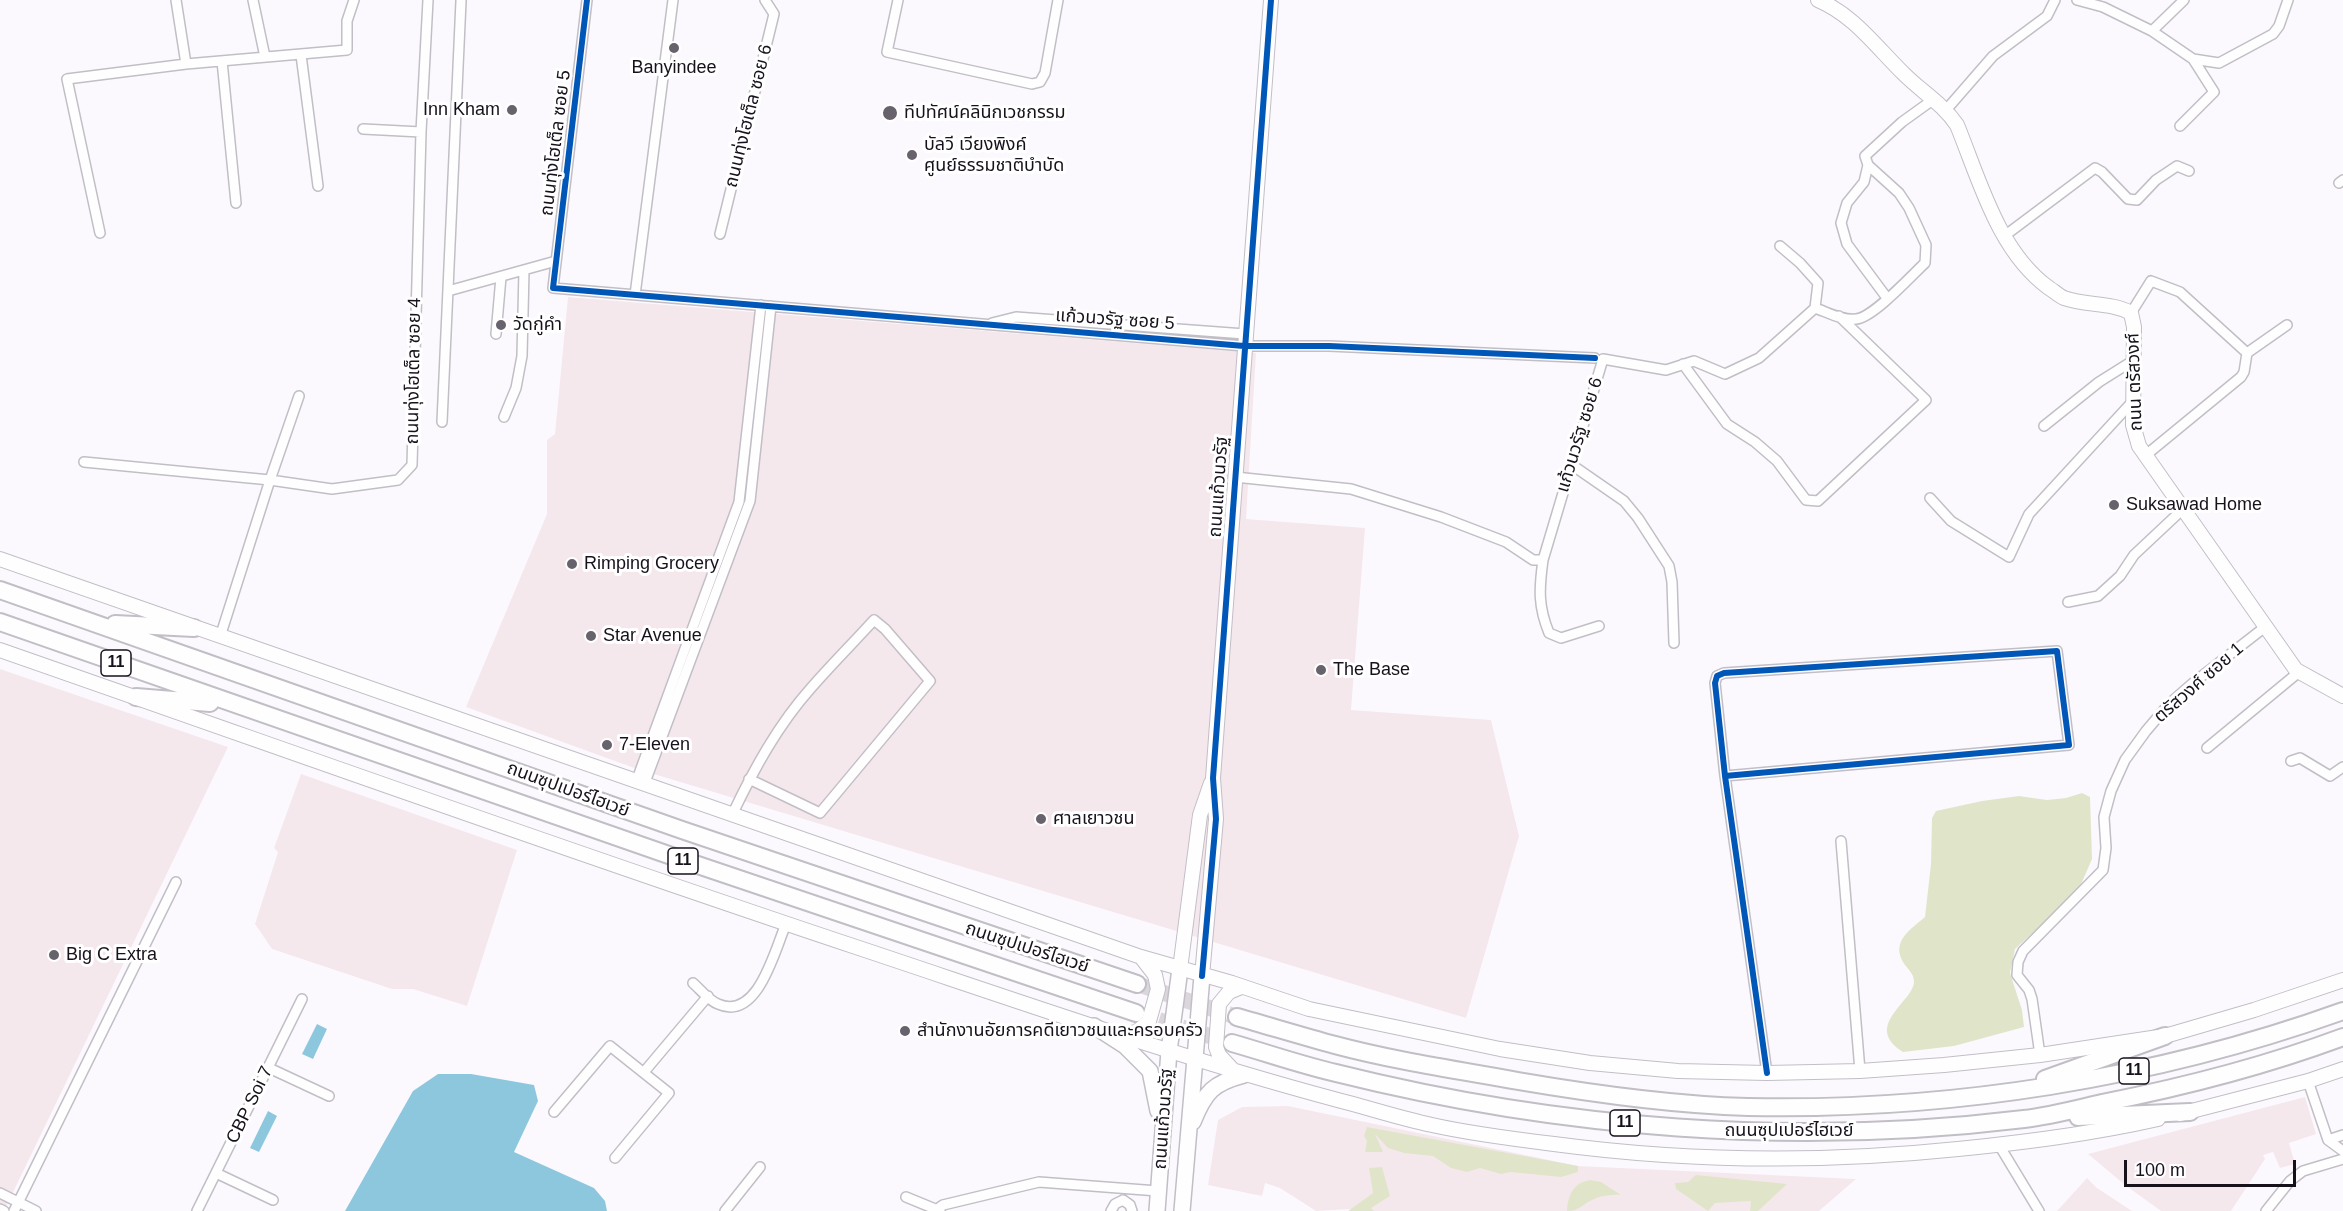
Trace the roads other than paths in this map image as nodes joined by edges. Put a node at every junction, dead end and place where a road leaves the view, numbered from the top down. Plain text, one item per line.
1 (176, 0) edge
2 (253, 0) edge
3 (354, 0) edge
4 (428, 0) edge
5 (587, 0) edge
6 (673, 0) edge
7 (765, 0) edge
8 (898, 0) edge
9 (1058, 0) edge
10 (1271, 0) edge
11 (1818, 0) edge
12 (2055, 0) edge
13 (2077, 0) edge
14 (2184, 0) edge
15 (2288, 0) edge
16 (461, 1) edge
17 (2106, 3) edge
18 (2152, 31) junction
19 (301, 54) junction
20 (265, 57) junction
21 (2193, 59) junction
22 (222, 61) junction
23 (186, 64) junction
24 (1934, 99) junction
25 (1947, 110) junction
26 (2180, 126) dead end
27 (363, 129) dead end
28 (421, 132) junction
29 (1868, 165) junction
30 (2189, 171) dead end
31 (318, 186) dead end
32 (236, 202) dead end
33 (100, 233) dead end
34 (720, 234) dead end
35 (2003, 237) junction
36 (1780, 246) dead end
37 (556, 261) junction
38 (524, 270) junction
39 (501, 277) junction
40 (448, 291) junction
41 (635, 295) junction
42 (1887, 298) junction
43 (761, 305) junction
44 (771, 306) junction
45 (1815, 308) junction
46 (2131, 313) junction
47 (1839, 316) junction
48 (1016, 317) junction
49 (984, 325) junction
50 (2287, 326) dead end
51 (1013, 328) junction
52 (496, 334) dead end
53 (1245, 340) junction
54 (2247, 353) junction
55 (1595, 358) dead end
56 (2134, 360) junction
57 (1683, 364) junction
58 (299, 396) dead end
59 (2133, 401) junction
60 (504, 417) dead end
61 (442, 422) dead end
62 (2044, 426) dead end
63 (2146, 455) junction
64 (84, 462) dead end
65 (1572, 465) junction
66 (748, 471) junction
67 (1235, 477) junction
68 (270, 480) junction
69 (1930, 498) dead end
70 (2183, 509) junction
71 (0, 560) edge
72 (1543, 560) junction
73 (0, 590) edge
74 (2068, 602) dead end
75 (0, 622) edge
76 (96, 623) junction
77 (1599, 626) dead end
78 (2265, 627) junction
79 (194, 628) junction
80 (220, 636) junction
81 (1674, 643) dead end
82 (0, 650) edge
83 (2299, 672) junction
84 (2343, 696) edge
85 (136, 697) junction
86 (231, 705) junction
87 (2207, 748) dead end
88 (2291, 761) dead end
89 (2343, 767) edge
90 (1725, 776) junction
91 (1213, 778) junction
92 (749, 780) junction
93 (640, 783) junction
94 (733, 813) junction
95 (1841, 841) dead end
96 (176, 882) dead end
97 (786, 924) junction
98 (1141, 957) junction
99 (1180, 969) junction
100 (1202, 976) junction
101 (2343, 980) edge
102 (693, 983) dead end
103 (1137, 984) tunnel mouth
104 (1241, 987) junction
105 (708, 996) junction
106 (302, 999) dead end
107 (2343, 1011) edge
108 (1136, 1013) tunnel mouth
109 (1237, 1017) tunnel mouth
110 (1094, 1026) junction
111 (1123, 1036) junction
112 (2165, 1036) junction
113 (2343, 1037) edge
114 (1232, 1043) tunnel mouth
115 (1169, 1051) junction
116 (2040, 1054) junction
117 (1194, 1059) junction
118 (268, 1068) junction
119 (2343, 1070) edge
120 (1860, 1071) junction
121 (644, 1072) junction
122 (1239, 1073) junction
123 (1767, 1073) junction
124 (2308, 1081) junction
125 (2005, 1093) junction
126 (329, 1096) dead end
127 (554, 1112) dead end
128 (2190, 1112) junction
129 (2026, 1119) junction
130 (2343, 1135) edge
131 (1188, 1136) junction
132 (1162, 1138) junction
133 (2328, 1140) junction
134 (1999, 1145) junction
135 (2343, 1151) edge
136 (615, 1158) dead end
137 (2343, 1159) edge
138 (760, 1167) dead end
139 (216, 1173) junction
140 (1124, 1189) junction
141 (1158, 1191) junction
142 (0, 1193) edge
143 (906, 1197) dead end
144 (273, 1200) dead end
145 (1124, 1200) junction
146 (16, 1207) edge
147 (0, 1209) edge
148 (4, 1211) edge
149 (36, 1211) edge
150 (197, 1211) edge
151 (726, 1211) edge
152 (940, 1211) edge
153 (1111, 1211) edge
154 (1132, 1211) edge
155 (1157, 1211) edge
156 (1182, 1211) edge
157 (2039, 1211) edge
158 (2266, 1211) edge

1 - 23 street
2 - 20 street
3 - 19 street
4 - 28 street, ถนนทุ่งโฮเต็ล ซอย 4
5 - 37 street, ถนนทุ่งโฮเต็ล ซอย 5
6 - 41 street
7 - 34 street, ถนนทุ่งโฮเต็ล ซอย 6
8 - 9 street
10 - 53 main road, ถนนแก้วนวรัฐ
11 - 24 main road, ถนน ตรัสวงศ์
12 - 25 street
13 - 17 street
14 - 18 street
15 - 21 street
16 - 40 street
17 - 18 street
18 - 21 street
19 - 20 street
19 - 31 street
20 - 22 street
21 - 26 street
22 - 23 street
22 - 32 street
23 - 33 street
24 - 25 main road, ถนน ตรัสวงศ์
24 - 29 street
25 - 35 main road, ถนน ตรัสวงศ์
27 - 28 street
28 - 68 street, ถนนทุ่งโฮเต็ล ซอย 4
29 - 42 street
29 - 42 street
30 - 35 street
35 - 46 main road, ถนน ตรัสวงศ์
36 - 45 street
37 - 38 street
37 - 41 street, ถนนทุ่งโฮเต็ล ซอย 5
38 - 39 street
38 - 60 street
39 - 40 street
39 - 52 street
40 - 61 street
41 - 43 street
42 - 47 street
43 - 44 street
43 - 66 street
44 - 49 street
44 - 66 street
45 - 47 street
45 - 57 street, แก้วนวรัฐ ซอย 6
46 - 54 street
46 - 56 main road, ถนน ตรัสวงศ์
47 - 57 street
48 - 49 street, แก้วนวรัฐ ซอย 5
48 - 51 street
48 - 53 street, แก้วนวรัฐ ซอย 5
49 - 51 street, แก้วนวรัฐ ซอย 5
50 - 54 street
51 - 53 street, แก้วนวรัฐ ซอย 5
53 - 55 street
53 - 67 main road, ถนนแก้วนวรัฐ
54 - 63 street
56 - 59 main road, ถนน ตรัสวงศ์
56 - 62 street
57 - 65 street, แก้วนวรัฐ ซอย 6
58 - 68 street
59 - 63 main road, ถนน ตรัสวงศ์
59 - 69 street
63 - 70 main road, ถนน ตรัสวงศ์
64 - 68 street, ถนนทุ่งโฮเต็ล ซอย 4
65 - 72 street, แก้วนวรัฐ ซอย 6
65 - 81 street
66 - 93 street
67 - 72 street
67 - 91 main road, ถนนแก้วนวรัฐ
68 - 80 street
70 - 74 street
70 - 78 main road, ถนน ตรัสวงศ์
71 - 79 main road
72 - 77 street, แก้วนวรัฐ ซอย 6
73 - 76 highway, ถนนซุปเปอร์ไฮเวย์ / 11
75 - 86 highway, ถนนซุปเปอร์ไฮเวย์ / 11
76 - 79 highway
76 - 103 highway, ถนนซุปเปอร์ไฮเวย์ / 11
78 - 83 main road, ถนน ตรัสวงศ์
78 - 116 street, ตรัสวงศ์ ซอย 1
79 - 80 main road
80 - 93 main road
82 - 85 main road
83 - 84 main road, ถนน ตรัสวงศ์
83 - 87 street
85 - 86 highway
85 - 97 main road
86 - 108 highway, ถนนซุปเปอร์ไฮเวย์ / 11
88 - 89 street
90 - 90 street
90 - 123 street
91 - 99 main road, ถนนแก้วนวรัฐ
91 - 100 main road, ถนนแก้วนวรัฐ
92 - 92 street
92 - 94 street
93 - 94 main road
94 - 98 main road
95 - 120 street
96 - 146 street
97 - 105 street
97 - 110 main road
98 - 99 main road
98 - 111 main road
99 - 100 main road
99 - 115 main road, ถนนแก้วนวรัฐ
100 - 104 main road
100 - 117 main road, ถนนแก้วนวรัฐ
101 - 112 main road
102 - 105 street
104 - 122 main road
104 - 123 main road
105 - 121 street
106 - 118 street, CBP Soi 7
107 - 125 highway, ถนนซุปเปอร์ไฮเวย์ / 11
109 - 125 highway, ถนนซุปเปอร์ไฮเวย์ / 11
110 - 111 main road
110 - 132 main road
111 - 115 main road
112 - 116 main road
112 - 125 highway
113 - 129 highway, ถนนซุปเปอร์ไฮเวย์ / 11
114 - 129 highway, ถนนซุปเปอร์ไฮเวย์ / 11
115 - 117 main road
115 - 132 main road, ถนนแก้วนวรัฐ
116 - 120 main road
117 - 122 main road
117 - 131 main road, ถนนแก้วนวรัฐ
118 - 126 street
118 - 139 street, CBP Soi 7
119 - 124 main road
120 - 123 main road
121 - 127 street
121 - 136 street
122 - 131 main road
122 - 134 main road
124 - 128 main road
124 - 133 street
128 - 129 highway
128 - 134 main road
130 - 133 street
131 - 156 main road, ถนนแก้วนวรัฐ
132 - 141 main road, ถนนแก้วนวรัฐ
133 - 135 street
134 - 157 street
137 - 158 street
138 - 151 street
139 - 144 street
139 - 150 street, CBP Soi 7
140 - 141 street
140 - 145 street
140 - 152 street
141 - 155 main road, ถนนแก้วนวรัฐ
142 - 146 street
143 - 152 street
145 - 153 street
145 - 154 street
146 - 149 street
147 - 148 street

